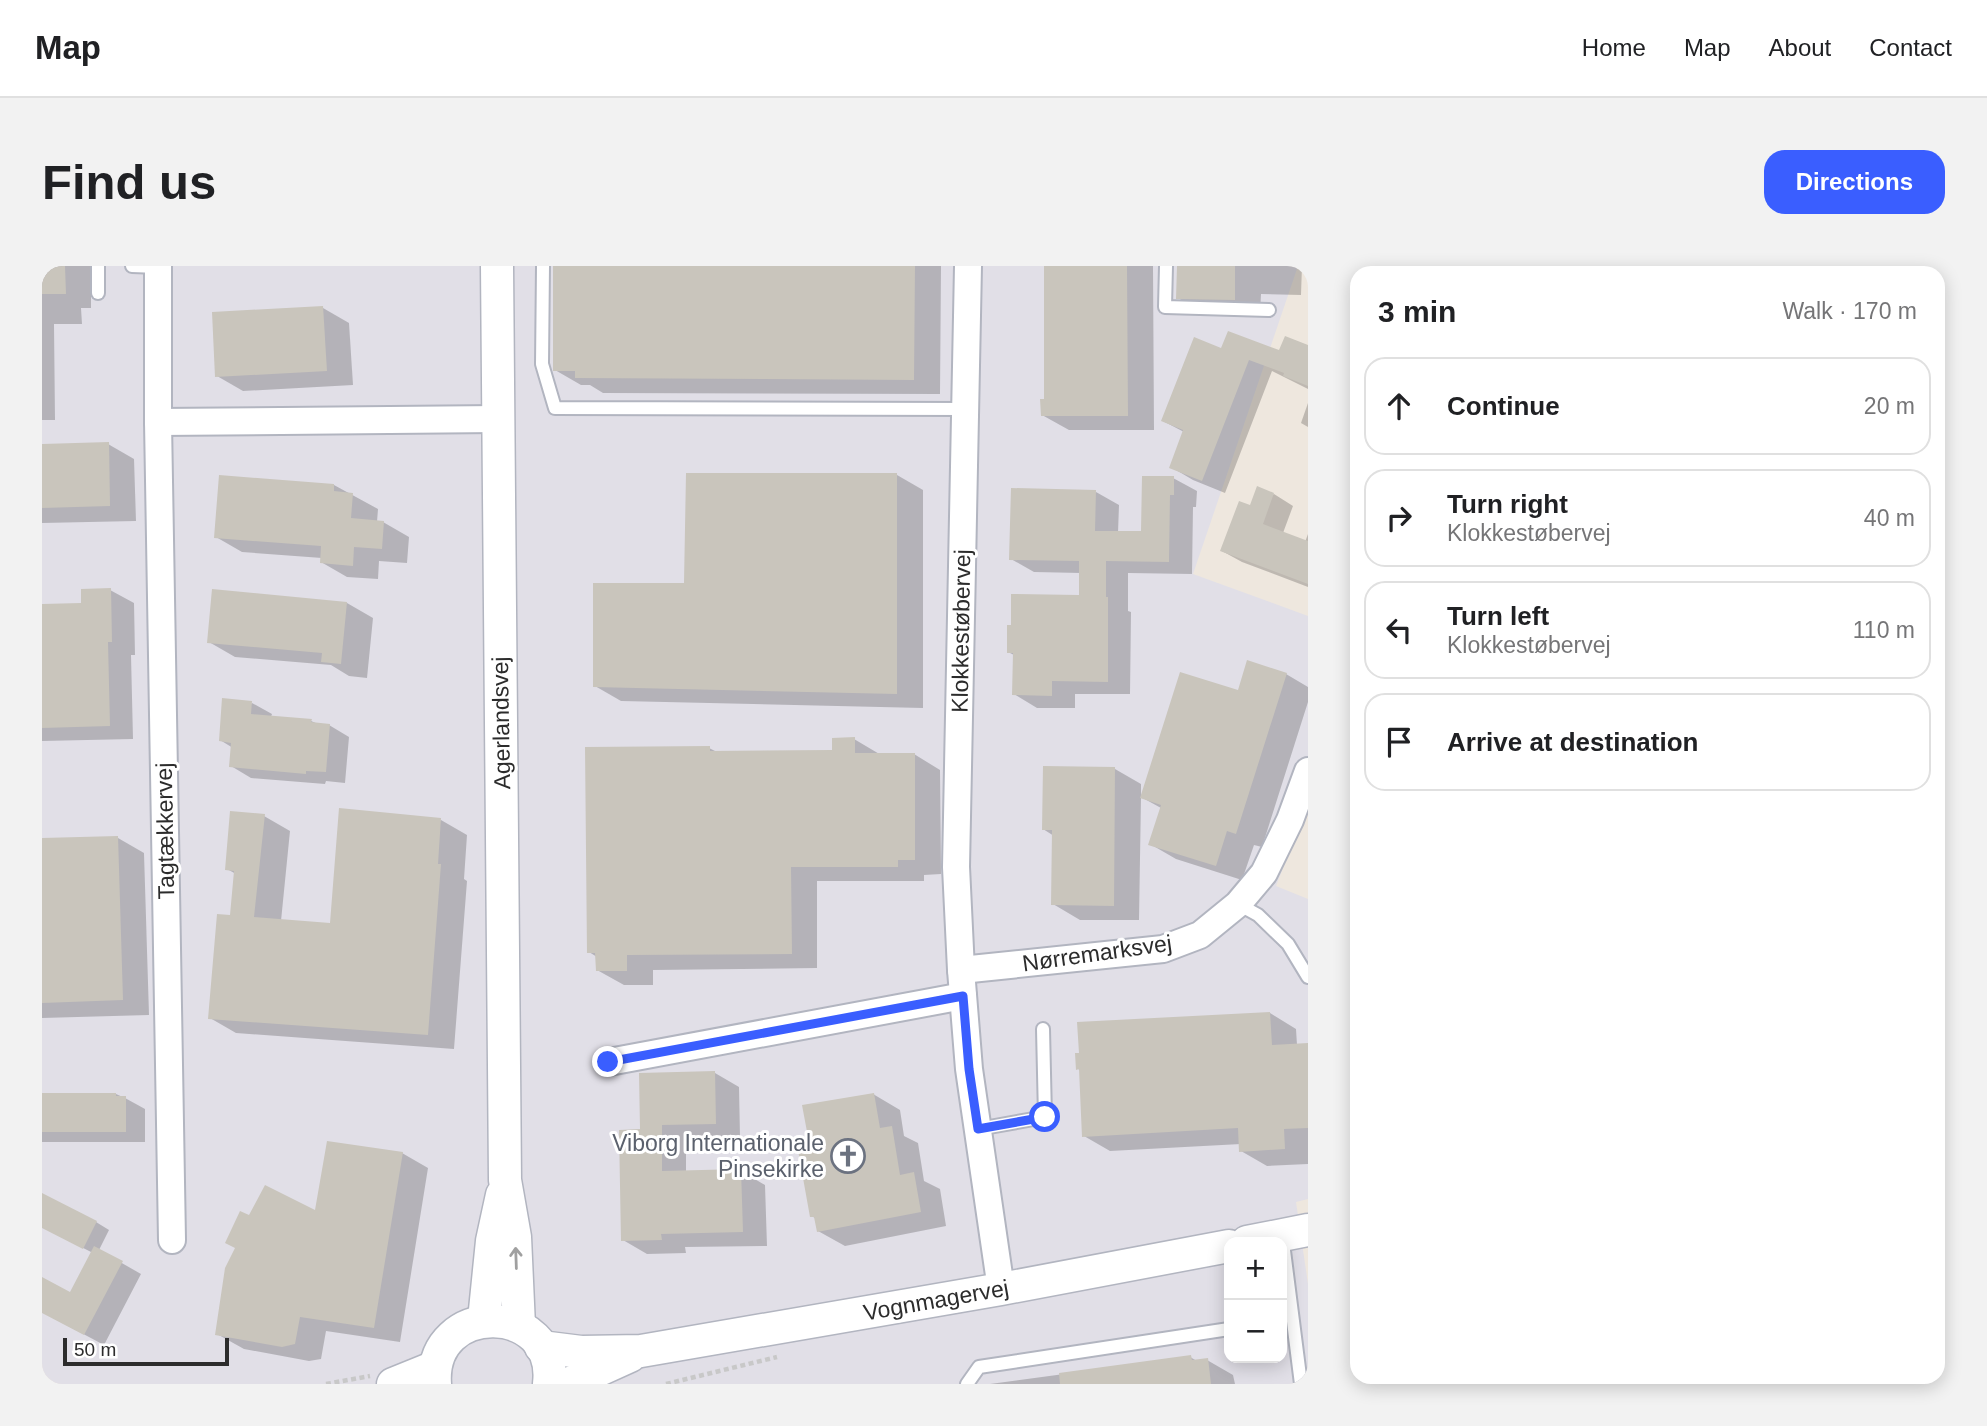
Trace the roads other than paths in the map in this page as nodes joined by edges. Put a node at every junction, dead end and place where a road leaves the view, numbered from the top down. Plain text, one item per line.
1 (98, 266) edge
2 (132, 266) edge
3 (159, 266) edge
4 (497, 266) edge
5 (543, 266) edge
6 (968, 266) edge
7 (1166, 266) edge
8 (98, 293) dead end
9 (1269, 310) dead end
10 (967, 409) junction
11 (498, 419) junction
12 (158, 422) junction
13 (1308, 771) edge
14 (1238, 904) junction
15 (961, 970) junction
16 (1308, 977) edge
17 (963, 996) junction
18 (1043, 1029) dead end
19 (608, 1062) dead end
20 (978, 1129) junction
21 (505, 1180) junction
22 (1295, 1233) edge
23 (1274, 1237) edge
24 (172, 1240) dead end
25 (1224, 1246) edge
26 (1001, 1289) junction
27 (484, 1320) junction
28 (1287, 1320) edge
29 (1224, 1330) edge
30 (530, 1337) junction
31 (641, 1351) junction
32 (435, 1376) edge
33 (393, 1384) edge
34 (549, 1384) edge
35 (568, 1384) edge
36 (967, 1384) edge
37 (1301, 1384) edge

1 - 8 lane
2 - 3 lane
3 - 12 street, Tagtækkervej
4 - 11 street, Agerlandsvej
5 - 10 lane
6 - 10 street, Klokkestøbervej
7 - 9 lane
10 - 15 street, Klokkestøbervej
11 - 12 street
11 - 21 street, Agerlandsvej
12 - 24 street, Tagtækkervej
13 - 14 street, Nørremarksvej
14 - 15 street, Nørremarksvej
14 - 16 lane
15 - 17 street, Klokkestøbervej
17 - 19 street
17 - 20 street, Klokkestøbervej
18 - 20 lane
20 - 26 street, Klokkestøbervej
21 - 27 street, Agerlandsvej
30 -> 21 street, Agerlandsvej
22 - 23 street
22 - 28 lane
25 - 26 street, Vognmagervej
26 - 31 street, Vognmagervej
27 - 30 street, Vognmagervej
27 - 32 street
28 - 37 lane
29 - 36 lane
30 - 31 street, Vognmagervej
30 - 34 street, Agerlandsvej
31 - 35 street, Vognmagervej
32 - 33 street

